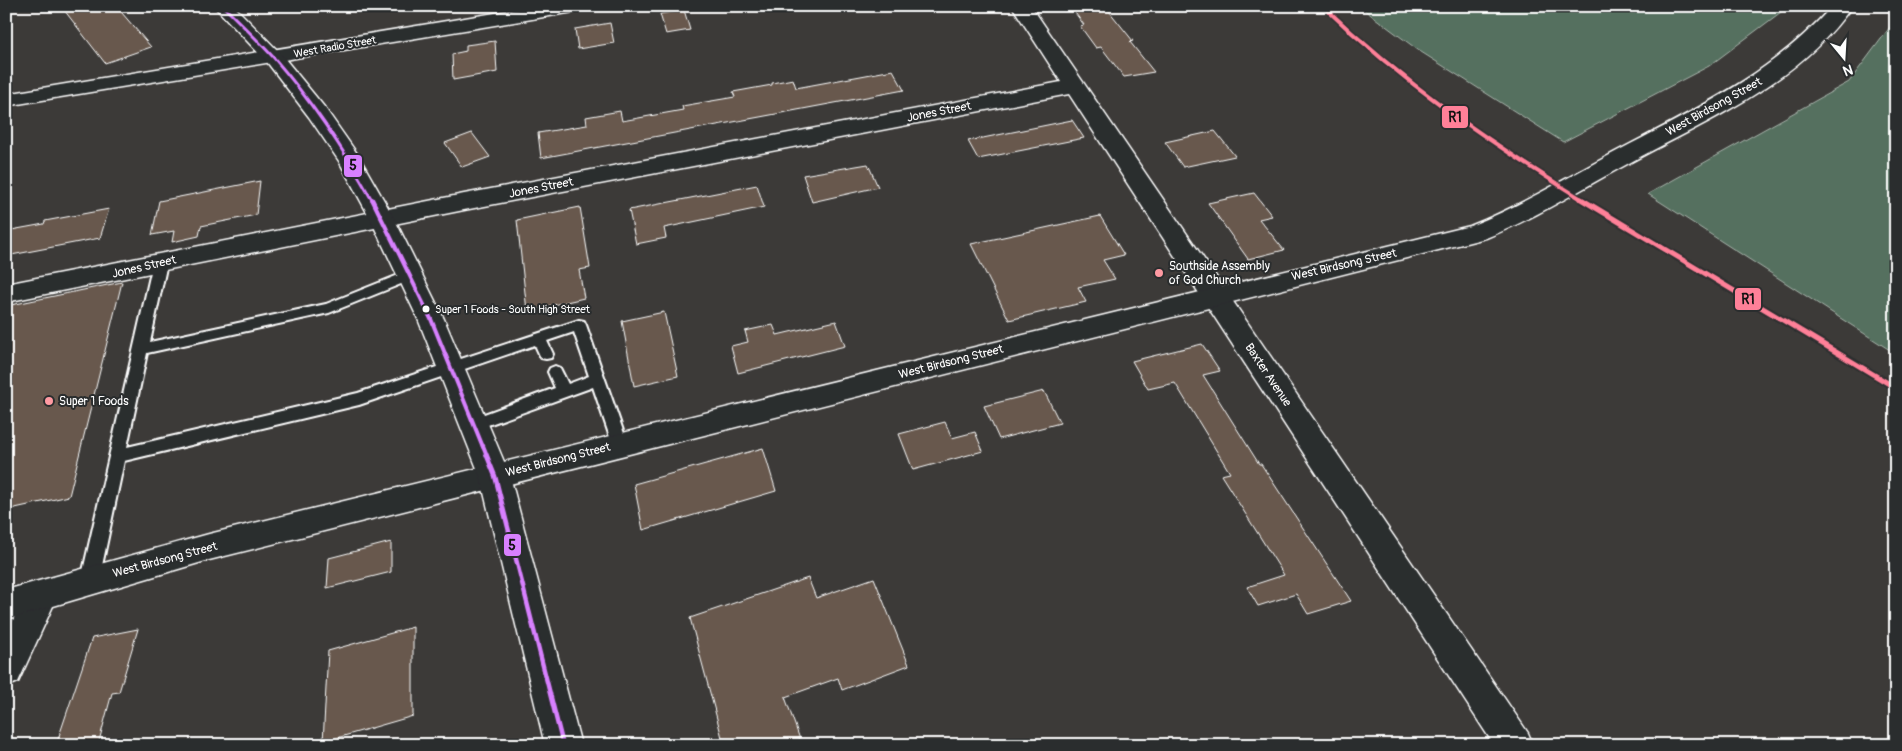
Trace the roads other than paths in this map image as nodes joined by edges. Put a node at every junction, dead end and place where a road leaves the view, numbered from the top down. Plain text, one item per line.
1 (223, 6) edge
2 (462, 6) edge
3 (574, 6) edge
4 (1021, 6) edge
5 (1843, 6) edge
6 (445, 27) junction
7 (274, 58) junction
8 (1076, 86) junction
9 (6, 100) edge
10 (382, 218) junction
11 (160, 263) junction
12 (411, 275) junction
13 (6, 293) edge
14 (1215, 296) junction
15 (539, 338) junction
16 (141, 349) junction
17 (546, 354) dead end
18 (450, 366) junction
19 (555, 372) dead end
20 (598, 379) junction
21 (564, 391) junction
22 (474, 424) junction
23 (620, 445) junction
24 (118, 456) junction
25 (495, 476) junction
26 (90, 580) junction
27 (42, 595) junction
28 (6, 605) edge
29 (6, 671) edge
30 (563, 745) edge
31 (1515, 745) edge

1 - 7 street
2 - 6 street
3 - 6 street, West Radio Street
4 - 8 street, Baxter Avenue
5 - 14 street, West Birdsong Street
6 - 7 street, West Radio Street
7 - 9 street, West Radio Street
7 - 10 street
8 - 10 street, Jones Street
8 - 14 street, Baxter Avenue
10 - 11 street, Jones Street
10 - 12 street
11 - 13 street, Jones Street
11 - 16 lane
12 - 16 lane
12 - 18 street
14 - 23 street, West Birdsong Street
14 - 31 street, Baxter Avenue
15 - 17 lane
15 - 18 lane
15 - 20 lane
16 - 24 lane
18 - 22 street
18 - 24 lane
19 - 21 lane
20 - 21 lane
20 - 23 lane
21 - 22 lane
22 - 25 street
23 - 25 street, West Birdsong Street
24 - 26 lane
25 - 26 street, West Birdsong Street
25 - 30 street
26 - 27 street, West Birdsong Street
27 - 28 street, West Birdsong Street
27 - 29 street

